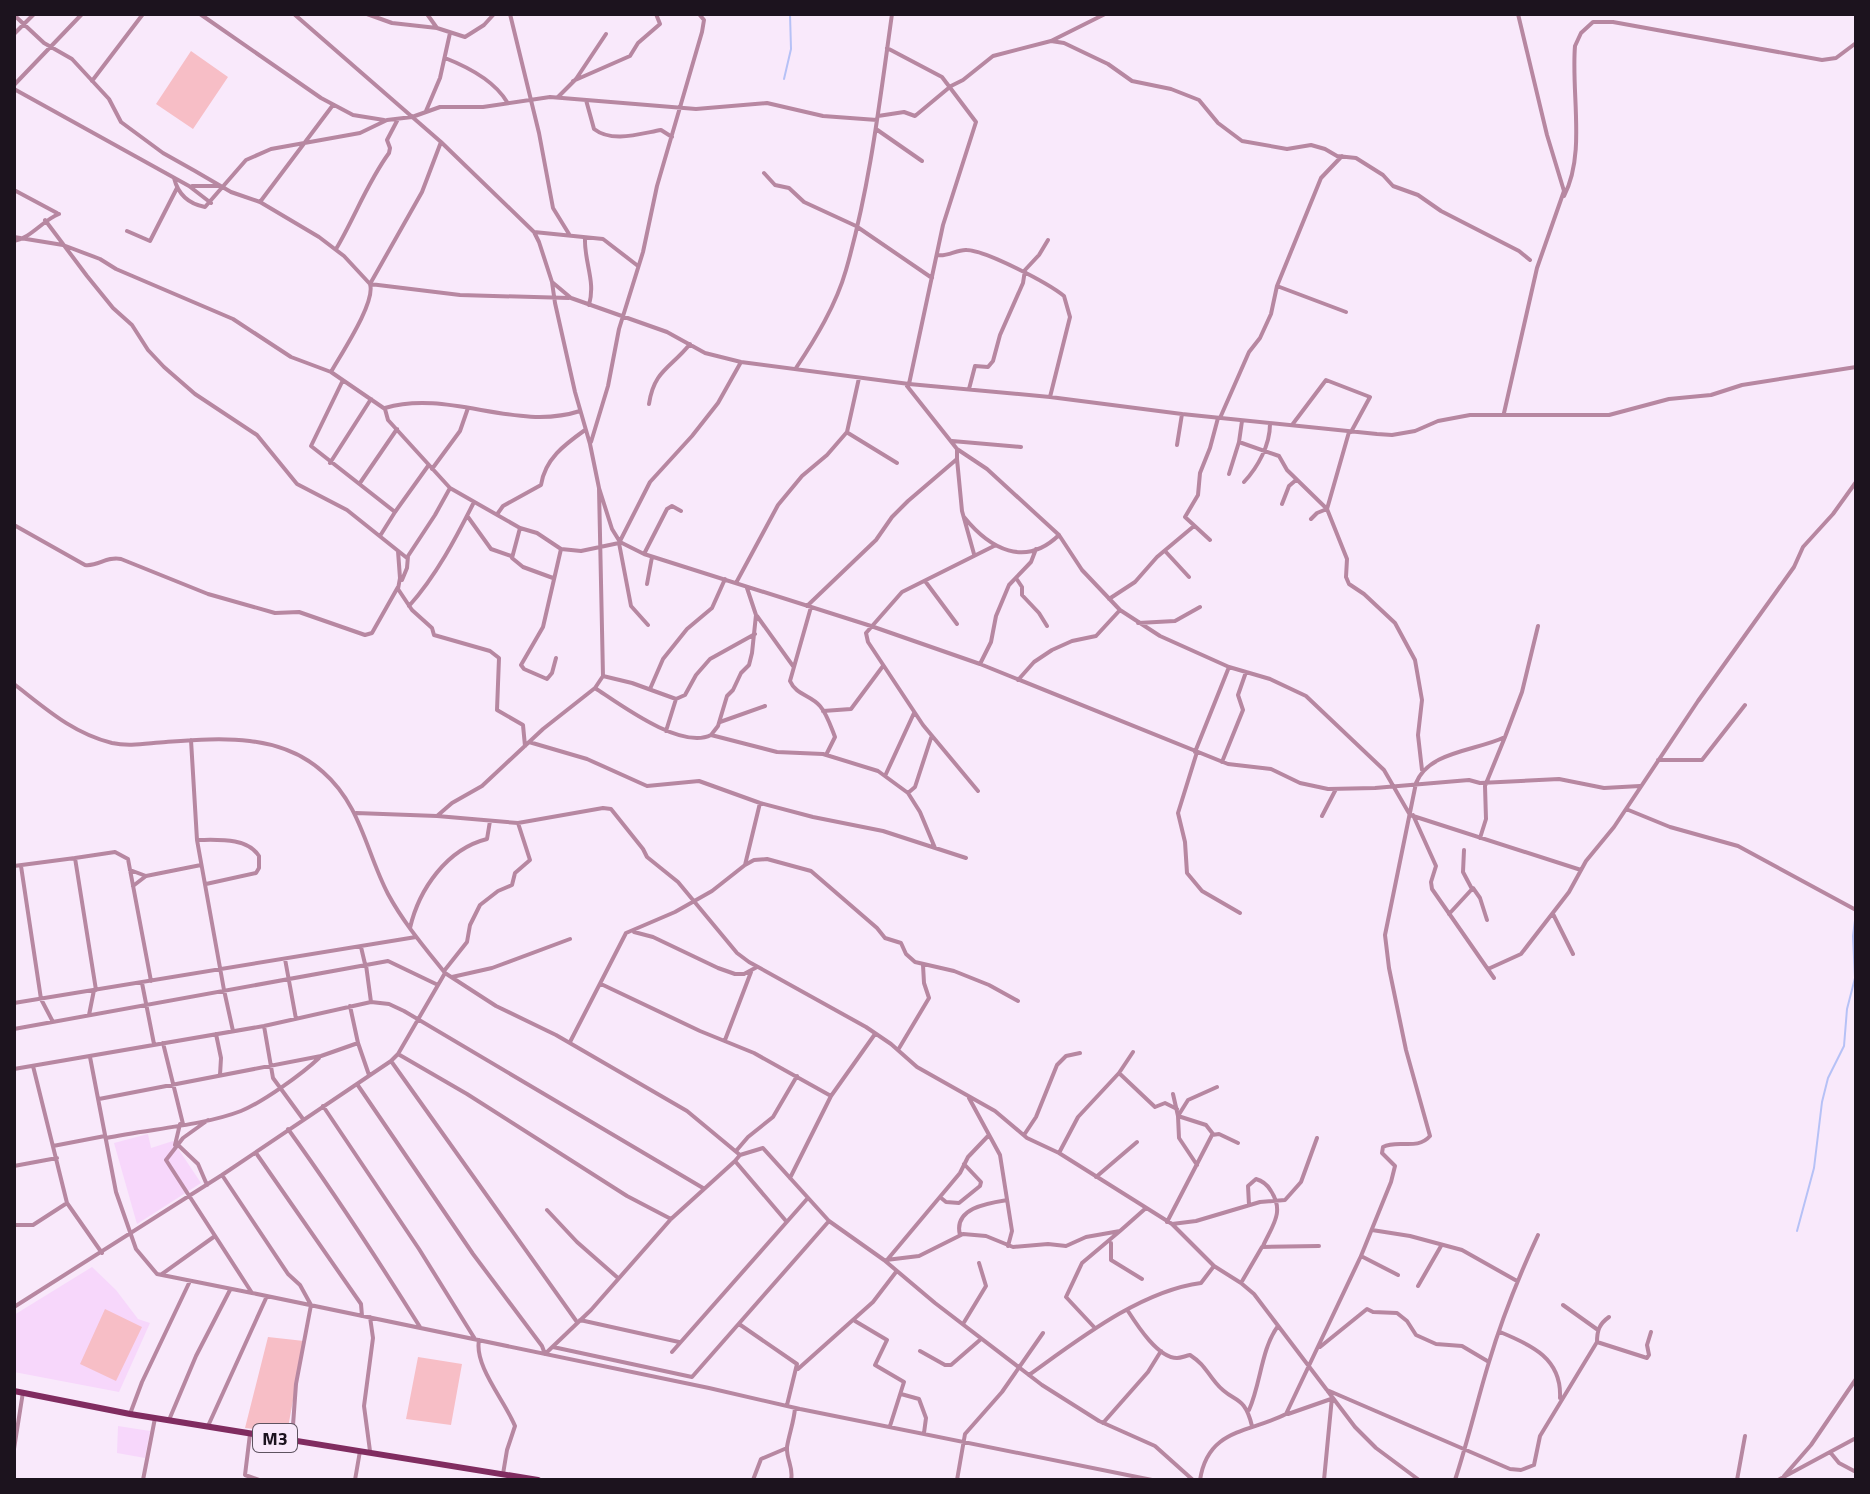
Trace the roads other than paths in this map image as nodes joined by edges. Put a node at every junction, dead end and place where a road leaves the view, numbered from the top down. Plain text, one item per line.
1 (34, 14) edge
2 (82, 14) edge
3 (143, 14) edge
4 (200, 14) edge
5 (294, 14) edge
6 (367, 14) edge
7 (427, 14) edge
8 (494, 14) edge
9 (510, 14) edge
10 (656, 14) edge
11 (699, 14) edge
12 (892, 14) edge
13 (1105, 14) edge
14 (1518, 14) edge
15 (14, 15) edge
16 (24, 24) junction
17 (437, 28) junction
18 (450, 33) junction
19 (14, 34) edge
20 (606, 34) dead end
21 (1051, 41) junction
22 (1856, 43) edge
23 (50, 45) junction
24 (887, 48) junction
25 (445, 58) junction
26 (92, 81) junction
27 (573, 81) junction
28 (951, 86) junction
29 (14, 90) edge
30 (558, 97) junction
31 (529, 98) junction
32 (586, 100) junction
33 (507, 102) junction
34 (333, 104) junction
35 (680, 108) junction
36 (425, 113) junction
37 (412, 117) junction
38 (877, 118) junction
39 (398, 119) junction
40 (387, 120) junction
41 (876, 129) junction
42 (672, 137) junction
43 (441, 142) junction
44 (303, 144) junction
45 (1342, 156) junction
46 (922, 161) dead end
47 (764, 173) dead end
48 (174, 178) junction
49 (189, 186) junction
50 (222, 187) junction
51 (177, 188) junction
52 (14, 190) edge
53 (1564, 196) junction
54 (260, 202) junction
55 (211, 203) junction
56 (45, 220) junction
57 (856, 226) junction
58 (127, 231) dead end
59 (534, 232) junction
60 (569, 234) junction
61 (585, 238) junction
62 (14, 239) edge
63 (21, 240) junction
64 (1048, 240) dead end
65 (63, 245) junction
66 (336, 249) junction
67 (937, 255) junction
68 (1530, 260) dead end
69 (638, 266) junction
70 (1025, 273) junction
71 (932, 278) junction
72 (552, 282) junction
73 (370, 284) junction
74 (1277, 286) junction
75 (555, 298) junction
76 (571, 298) junction
77 (589, 305) junction
78 (1346, 312) dead end
79 (622, 317) junction
80 (690, 344) junction
81 (741, 362) junction
82 (1856, 367) edge
83 (796, 368) junction
84 (331, 372) junction
85 (859, 378) junction
86 (343, 380) junction
87 (907, 384) junction
88 (969, 389) junction
89 (1050, 397) junction
90 (371, 399) junction
91 (649, 404) dead end
92 (468, 408) junction
93 (385, 409) junction
94 (580, 411) junction
95 (1504, 413) junction
96 (1182, 414) junction
97 (1219, 418) junction
98 (1242, 421) junction
99 (1270, 424) junction
100 (1292, 426) junction
101 (397, 429) junction
102 (585, 430) junction
103 (847, 432) junction
104 (1350, 432) junction
105 (950, 441) junction
106 (1239, 442) junction
107 (590, 444) junction
108 (1177, 445) dead end
109 (1021, 447) dead end
110 (957, 449) junction
111 (1264, 450) junction
112 (957, 459) junction
113 (330, 463) junction
114 (897, 463) dead end
115 (430, 468) junction
116 (1229, 474) dead end
117 (1296, 480) junction
118 (1244, 482) dead end
119 (1856, 482) edge
120 (359, 484) junction
121 (450, 488) junction
122 (599, 488) junction
123 (474, 502) junction
124 (1282, 504) dead end
125 (1327, 509) junction
126 (681, 511) dead end
127 (395, 512) junction
128 (498, 513) junction
129 (467, 516) junction
130 (964, 517) junction
131 (1311, 519) dead end
132 (14, 525) edge
133 (1194, 526) junction
134 (520, 528) junction
135 (1059, 535) junction
136 (380, 536) junction
137 (1210, 540) dead end
138 (619, 542) junction
139 (994, 546) junction
140 (600, 547) junction
141 (561, 549) junction
142 (1036, 549) junction
143 (398, 551) junction
144 (1165, 551) junction
145 (644, 554) junction
146 (974, 554) junction
147 (511, 556) junction
148 (652, 557) junction
149 (407, 558) junction
150 (1189, 577) dead end
151 (553, 578) junction
152 (1016, 578) junction
153 (725, 579) junction
154 (925, 581) junction
155 (736, 583) junction
156 (399, 584) junction
157 (647, 584) dead end
158 (747, 586) junction
159 (1109, 599) junction
160 (409, 606) junction
161 (809, 607) junction
162 (1200, 607) dead end
163 (1120, 610) junction
164 (756, 615) junction
165 (1138, 623) junction
166 (957, 624) dead end
167 (648, 625) dead end
168 (871, 626) junction
169 (1047, 626) dead end
170 (1538, 626) dead end
171 (755, 634) junction
172 (556, 658) dead end
173 (980, 664) junction
174 (793, 666) junction
175 (883, 666) junction
176 (1229, 667) junction
177 (1245, 671) junction
178 (603, 676) junction
179 (1018, 680) junction
180 (14, 684) edge
181 (595, 688) junction
182 (650, 689) junction
183 (676, 699) junction
184 (1745, 705) dead end
185 (765, 706) dead end
186 (823, 711) junction
187 (915, 711) junction
188 (720, 722) junction
189 (666, 731) junction
190 (711, 735) junction
191 (932, 736) junction
192 (1505, 737) junction
193 (191, 740) junction
194 (527, 744) junction
195 (1196, 752) junction
196 (826, 755) junction
197 (1658, 760) junction
198 (1222, 762) junction
199 (1422, 770) junction
200 (885, 776) junction
201 (1416, 783) junction
202 (1487, 783) junction
203 (1392, 786) junction
204 (1640, 786) junction
205 (1336, 789) junction
206 (978, 791) dead end
207 (908, 793) junction
208 (760, 803) junction
209 (1626, 809) junction
210 (356, 813) junction
211 (1412, 815) junction
212 (437, 816) junction
213 (1322, 816) dead end
214 (490, 821) junction
215 (518, 823) junction
216 (1480, 838) junction
217 (197, 840) junction
218 (935, 848) junction
219 (1464, 850) dead end
220 (75, 858) junction
221 (966, 858) dead end
222 (201, 865) junction
223 (745, 865) junction
224 (14, 866) edge
225 (21, 866) junction
226 (130, 870) junction
227 (1581, 870) junction
228 (146, 876) junction
229 (205, 884) junction
230 (133, 886) junction
231 (1472, 889) junction
232 (692, 901) junction
233 (1856, 910) edge
234 (1554, 912) junction
235 (1240, 913) dead end
236 (1449, 914) junction
237 (1487, 920) dead end
238 (410, 928) junction
239 (626, 933) junction
240 (416, 937) junction
241 (570, 939) dead end
242 (361, 947) junction
243 (1573, 954) dead end
244 (285, 959) junction
245 (365, 965) junction
246 (923, 965) junction
247 (757, 967) junction
248 (221, 969) junction
249 (1488, 969) junction
250 (445, 972) junction
251 (751, 972) junction
252 (452, 977) junction
253 (1494, 978) dead end
254 (288, 979) junction
255 (151, 981) junction
256 (142, 983) junction
257 (601, 984) junction
258 (438, 985) junction
259 (95, 990) junction
260 (224, 990) junction
261 (41, 999) junction
262 (1018, 1001) dead end
263 (371, 1002) junction
264 (14, 1003) edge
265 (147, 1005) junction
266 (350, 1006) junction
267 (88, 1015) junction
268 (296, 1019) junction
269 (418, 1020) junction
270 (53, 1022) junction
271 (264, 1026) junction
272 (14, 1029) edge
273 (233, 1031) junction
274 (216, 1034) junction
275 (875, 1034) junction
276 (724, 1041) junction
277 (570, 1042) junction
278 (163, 1043) junction
279 (358, 1043) junction
280 (154, 1044) junction
281 (898, 1050) junction
282 (1133, 1052) dead end
283 (1080, 1053) dead end
284 (398, 1054) junction
285 (321, 1056) junction
286 (90, 1057) junction
287 (391, 1061) junction
288 (272, 1065) junction
289 (33, 1066) junction
290 (14, 1069) edge
291 (1119, 1073) junction
292 (369, 1075) junction
293 (220, 1076) junction
294 (797, 1076) junction
295 (357, 1084) junction
296 (174, 1085) junction
297 (279, 1087) junction
298 (1217, 1087) dead end
299 (1173, 1094) dead end
300 (831, 1096) junction
301 (968, 1096) junction
302 (99, 1099) junction
303 (323, 1106) junction
304 (1177, 1109) junction
305 (1178, 1116) junction
306 (303, 1119) junction
307 (208, 1120) junction
308 (182, 1124) junction
309 (288, 1129) junction
310 (1213, 1134) junction
311 (1024, 1135) junction
312 (988, 1136) junction
313 (106, 1137) junction
314 (1317, 1138) dead end
315 (1137, 1142) dead end
316 (1238, 1143) dead end
317 (53, 1146) junction
318 (176, 1146) junction
319 (256, 1153) junction
320 (738, 1153) junction
321 (1059, 1153) junction
322 (57, 1158) junction
323 (735, 1161) junction
324 (964, 1164) junction
325 (1197, 1165) junction
326 (14, 1166) edge
327 (222, 1175) junction
328 (1096, 1177) junction
329 (790, 1178) junction
330 (207, 1185) junction
331 (703, 1188) junction
332 (189, 1197) junction
333 (940, 1197) junction
334 (807, 1199) junction
335 (1007, 1200) junction
336 (1278, 1202) junction
337 (67, 1203) junction
338 (1249, 1205) junction
339 (1146, 1208) junction
340 (547, 1210) dead end
341 (661, 1215) junction
342 (671, 1219) junction
343 (786, 1221) junction
344 (829, 1221) junction
345 (1170, 1223) junction
346 (14, 1225) edge
347 (664, 1227) junction
348 (1372, 1230) junction
349 (1120, 1231) junction
350 (131, 1233) junction
351 (960, 1235) junction
352 (1538, 1235) dead end
353 (215, 1236) junction
354 (1112, 1241) junction
355 (1008, 1246) junction
356 (1263, 1246) junction
357 (1319, 1246) dead end
358 (1441, 1246) junction
359 (102, 1253) junction
360 (1361, 1256) junction
361 (886, 1260) junction
362 (979, 1263) dead end
363 (1214, 1266) junction
364 (896, 1272) junction
365 (162, 1274) junction
366 (1398, 1275) dead end
367 (618, 1278) junction
368 (1142, 1279) dead end
369 (190, 1280) junction
370 (1517, 1281) junction
371 (1241, 1283) junction
372 (1418, 1286) dead end
373 (230, 1290) junction
374 (252, 1293) junction
375 (267, 1296) junction
376 (311, 1305) junction
377 (1563, 1305) dead end
378 (14, 1307) edge
379 (1128, 1310) junction
380 (362, 1316) junction
381 (370, 1317) junction
382 (1609, 1317) dead end
383 (578, 1321) junction
384 (855, 1321) junction
385 (738, 1324) junction
386 (963, 1324) junction
387 (1278, 1326) junction
388 (420, 1327) junction
389 (1094, 1327) junction
390 (1598, 1330) junction
391 (1500, 1332) junction
392 (1651, 1332) dead end
393 (1043, 1333) dead end
394 (477, 1339) junction
395 (981, 1339) junction
396 (537, 1340) junction
397 (679, 1342) junction
398 (1597, 1342) junction
399 (552, 1347) junction
400 (1319, 1348) junction
401 (531, 1351) junction
402 (920, 1351) dead end
403 (1161, 1351) junction
404 (672, 1352) dead end
405 (545, 1354) junction
406 (1489, 1362) junction
407 (1019, 1368) junction
408 (1309, 1368) junction
409 (798, 1369) junction
410 (1029, 1375) junction
411 (692, 1377) junction
412 (1856, 1379) edge
413 (691, 1385) junction
414 (1325, 1389) junction
415 (14, 1391) edge
416 (23, 1392) junction
417 (901, 1394) junction
418 (1332, 1398) junction
419 (1560, 1399) junction
420 (787, 1405) junction
421 (795, 1408) junction
422 (1248, 1411) junction
423 (130, 1414) junction
424 (1286, 1414) junction
425 (155, 1418) junction
426 (169, 1420) junction
427 (1103, 1423) junction
428 (208, 1426) junction
429 (890, 1426) junction
430 (1252, 1426) junction
431 (924, 1433) junction
432 (250, 1434) junction
433 (1745, 1436) dead end
434 (1856, 1438) edge
435 (292, 1441) junction
436 (963, 1441) junction
437 (787, 1448) junction
438 (14, 1449) edge
439 (361, 1450) junction
440 (1465, 1450) junction
441 (370, 1451) junction
442 (1829, 1452) junction
443 (1856, 1472) edge
444 (506, 1476) edge
445 (1784, 1476) junction
446 (1133, 1478) edge
447 (143, 1480) edge
448 (259, 1480) edge
449 (355, 1480) edge
450 (538, 1480) edge
451 (753, 1480) edge
452 (791, 1480) edge
453 (957, 1480) edge
454 (1152, 1480) edge
455 (1193, 1480) edge
456 (1200, 1480) edge
457 (1324, 1480) edge
458 (1419, 1480) edge
459 (1455, 1480) edge
460 (1737, 1480) edge
461 (1778, 1480) edge

1 - 16 street
2 - 23 street
3 - 26 street
4 - 34 street
5 - 37 street
6 - 17 street
7 - 17 street
8 - 18 street
9 - 31 street
10 - 27 street
11 - 35 street
12 - 24 street
13 - 21 street
14 - 53 street
15 - 16 street
16 - 19 street
16 - 23 street
17 - 18 street
18 - 25 street
20 - 27 street
21 - 28 street
21 - 45 street
22 - 53 street
23 - 26 street
23 - 29 street
24 - 28 street
24 - 38 street
25 - 33 street
25 - 36 street
26 - 50 street
27 - 30 street
28 - 38 street
28 - 67 street
29 - 48 street
30 - 31 street
30 - 32 street
31 - 33 street
31 - 60 street
32 - 35 street
32 - 42 street
33 - 36 street
34 - 40 street
34 - 44 street
35 - 38 street
35 - 42 street
36 - 37 street
37 - 39 street
37 - 43 street
38 - 41 street
39 - 40 street
39 - 66 street
40 - 44 street
41 - 46 street
41 - 57 street
42 - 69 street
43 - 59 street
43 - 73 street
44 - 50 street
44 - 54 street
45 - 68 street
45 - 74 street
47 - 57 street
48 - 49 street
48 - 51 street
49 - 50 street
49 - 55 street
50 - 54 street
50 - 55 street
51 - 55 street
51 - 58 street
52 - 56 street
53 - 95 street
54 - 66 street
56 - 63 street
56 - 65 street
57 - 71 street
57 - 83 street
59 - 60 street
59 - 72 street
60 - 61 street
61 - 69 street
61 - 77 street
62 - 63 street
63 - 65 street
64 - 70 street
65 - 84 street
65 - 136 street
66 - 73 street
67 - 70 street
67 - 71 street
69 - 79 street
70 - 88 street
70 - 89 street
71 - 87 street
72 - 75 street
72 - 76 street
73 - 75 street
73 - 84 street
74 - 78 street
74 - 97 street
75 - 76 street
75 - 94 street
76 - 77 street
77 - 79 street
79 - 80 street
79 - 107 street
80 - 81 street
80 - 91 street
81 - 83 street
81 - 138 street
82 - 95 street
83 - 85 street
84 - 86 street
85 - 87 street
85 - 103 street
86 - 90 street
86 - 113 street
87 - 88 street
87 - 105 street
88 - 89 street
89 - 96 street
90 - 93 street
90 - 113 street
92 - 93 street
92 - 94 street
92 - 115 street
93 - 101 street
94 - 102 street
95 - 104 street
96 - 97 street
96 - 108 street
97 - 98 street
97 - 133 street
98 - 99 street
98 - 106 street
99 - 100 street
99 - 111 street
100 - 104 street
100 - 104 street
101 - 115 street
101 - 120 street
102 - 107 street
102 - 128 street
103 - 114 street
103 - 155 street
104 - 125 street
105 - 109 street
105 - 110 street
106 - 111 street
106 - 116 street
107 - 122 street
110 - 112 street
110 - 135 street
111 - 117 street
111 - 118 street
112 - 130 street
112 - 161 street
113 - 120 street
115 - 121 street
115 - 127 street
117 - 124 street
117 - 125 street
119 - 197 street
120 - 127 street
121 - 123 street
121 - 149 street
122 - 138 street
122 - 140 street
123 - 128 street
123 - 129 street
125 - 131 street
125 - 199 street
126 - 145 street
127 - 136 street
128 - 134 street
129 - 147 street
129 - 160 street
130 - 139 street
130 - 146 street
132 - 156 street
133 - 137 street
133 - 144 street
134 - 141 street
134 - 147 street
135 - 142 street
135 - 159 street
136 - 143 street
138 - 140 street
138 - 145 street
138 - 167 street
139 - 142 street
139 - 146 street
140 - 141 street
140 - 178 street
141 - 151 street
142 - 152 street
143 - 149 street
143 - 156 street
144 - 150 street
144 - 159 street
145 - 148 street
146 - 154 street
147 - 151 street
148 - 153 street
148 - 157 street
149 - 156 street
151 - 172 street
152 - 169 street
152 - 173 street
153 - 155 street
153 - 182 street
154 - 166 street
154 - 168 street
155 - 158 street
156 - 160 street
158 - 161 street
158 - 164 street
159 - 163 street
160 - 194 street
161 - 168 street
161 - 174 street
162 - 165 street
163 - 165 street
163 - 179 street
164 - 171 street
164 - 174 street
165 - 176 street
168 - 173 street
168 - 175 street
170 - 192 street
171 - 183 street
171 - 188 street
173 - 179 street
174 - 186 street
175 - 186 street
175 - 187 street
176 - 177 street
176 - 195 street
177 - 198 street
177 - 203 street
178 - 181 street
178 - 182 street
179 - 195 street
180 - 193 street
181 - 189 street
181 - 194 street
182 - 183 street
183 - 189 street
184 - 197 street
185 - 188 street
186 - 196 street
187 - 191 street
187 - 200 street
188 - 190 street
189 - 190 street
190 - 196 street
191 - 206 street
191 - 207 street
192 - 199 street
192 - 202 street
193 - 210 street
193 - 217 street
194 - 208 street
194 - 212 street
195 - 198 street
195 - 235 street
196 - 200 street
197 - 204 street
198 - 205 street
199 - 201 street
200 - 207 street
201 - 202 street
201 - 203 street
201 - 211 street
202 - 204 street
202 - 216 street
203 - 205 street
203 - 211 street
204 - 209 street
205 - 213 street
207 - 218 street
208 - 218 street
208 - 223 street
209 - 227 street
209 - 233 street
210 - 212 street
210 - 238 street
211 - 216 street
211 - 236 street
211 - 348 street
212 - 214 street
214 - 215 street
214 - 238 street
215 - 232 street
215 - 250 street
216 - 227 street
217 - 222 street
217 - 229 street
218 - 221 street
219 - 231 street
220 - 225 street
220 - 226 street
220 - 259 street
222 - 228 street
222 - 229 street
223 - 232 street
223 - 246 street
224 - 225 street
225 - 261 street
226 - 228 street
226 - 230 street
227 - 234 street
228 - 230 street
229 - 248 street
230 - 255 street
231 - 236 street
231 - 237 street
232 - 239 street
232 - 247 street
234 - 243 street
234 - 249 street
236 - 249 street
238 - 240 street
239 - 251 street
239 - 257 street
240 - 242 street
240 - 250 street
241 - 252 street
242 - 244 street
242 - 245 street
244 - 248 street
244 - 254 street
245 - 254 street
245 - 258 street
245 - 263 street
246 - 262 street
246 - 281 street
247 - 251 street
247 - 275 street
248 - 255 street
248 - 260 street
249 - 253 street
250 - 252 street
250 - 258 street
251 - 276 street
252 - 277 street
254 - 260 street
254 - 268 street
255 - 256 street
256 - 259 street
256 - 265 street
257 - 276 street
257 - 277 street
258 - 269 street
259 - 261 street
259 - 267 street
260 - 265 street
260 - 273 street
261 - 264 street
261 - 270 street
263 - 266 street
263 - 269 street
265 - 267 street
265 - 280 street
266 - 268 street
266 - 279 street
267 - 270 street
268 - 271 street
269 - 284 street
269 - 331 street
270 - 272 street
271 - 273 street
271 - 288 street
273 - 274 street
274 - 278 street
274 - 293 street
275 - 281 street
275 - 300 street
276 - 294 street
277 - 320 street
278 - 280 street
278 - 296 street
279 - 285 street
279 - 292 street
280 - 286 street
281 - 301 street
282 - 291 street
283 - 311 street
284 - 287 street
284 - 341 street
285 - 288 street
285 - 297 street
286 - 289 street
286 - 302 street
287 - 292 street
287 - 383 street
288 - 293 street
288 - 297 street
289 - 290 street
289 - 317 street
291 - 304 street
291 - 321 street
292 - 295 street
293 - 296 street
294 - 300 street
294 - 320 street
295 - 303 street
295 - 396 street
296 - 302 street
296 - 308 street
297 - 306 street
297 - 307 street
298 - 305 street
299 - 304 street
300 - 329 street
301 - 311 street
301 - 312 street
302 - 313 street
303 - 306 street
303 - 394 street
304 - 305 street
305 - 310 street
305 - 325 street
306 - 309 street
307 - 308 street
307 - 318 street
308 - 313 street
308 - 318 street
309 - 319 street
309 - 388 street
310 - 316 street
310 - 325 street
311 - 321 street
312 - 324 street
312 - 335 street
313 - 317 street
313 - 350 street
314 - 336 street
315 - 328 street
317 - 322 street
318 - 330 street
318 - 332 street
319 - 327 street
319 - 380 street
320 - 323 street
320 - 329 street
321 - 328 street
322 - 326 street
322 - 337 street
323 - 331 street
323 - 343 street
324 - 333 street
324 - 333 street
325 - 345 street
327 - 330 street
327 - 376 street
328 - 339 street
329 - 334 street
330 - 332 street
331 - 342 street
332 - 350 street
332 - 353 street
333 - 361 street
334 - 343 street
334 - 344 street
335 - 351 street
335 - 355 street
336 - 338 street
336 - 338 street
336 - 356 street
337 - 346 street
337 - 359 street
338 - 345 street
339 - 345 street
339 - 349 street
340 - 367 street
341 - 342 street
341 - 347 street
342 - 347 street
343 - 397 street
344 - 361 street
344 - 385 street
345 - 363 street
347 - 367 street
348 - 358 street
348 - 360 street
349 - 354 street
349 - 355 street
350 - 359 street
350 - 365 street
351 - 355 street
351 - 361 street
352 - 370 street
353 - 365 street
353 - 374 street
354 - 368 street
354 - 389 street
356 - 357 street
356 - 371 street
358 - 370 street
358 - 372 street
359 - 378 street
360 - 366 street
360 - 400 street
361 - 364 street
362 - 386 street
363 - 371 street
363 - 379 street
364 - 384 street
364 - 386 street
365 - 369 street
367 - 383 street
369 - 373 street
369 - 423 street
370 - 391 street
371 - 387 street
373 - 374 street
373 - 426 street
374 - 375 street
375 - 376 street
375 - 428 street
376 - 380 street
376 - 435 street
377 - 390 street
379 - 389 street
379 - 403 street
380 - 381 street
381 - 388 street
381 - 441 street
382 - 390 street
383 - 397 street
383 - 399 street
384 - 409 street
384 - 417 street
385 - 409 street
385 - 411 street
386 - 395 street
387 - 408 street
387 - 422 street
388 - 394 street
389 - 410 street
390 - 398 street
391 - 406 street
391 - 419 street
392 - 398 street
393 - 407 street
394 - 401 street
394 - 444 street
395 - 402 street
395 - 407 street
396 - 401 street
396 - 405 street
397 - 404 street
398 - 419 street
399 - 405 street
399 - 411 street
400 - 406 street
400 - 408 street
401 - 405 street
403 - 422 street
403 - 427 street
405 - 413 street
406 - 440 street
407 - 410 street
407 - 436 street
408 - 414 street
408 - 424 street
409 - 420 street
410 - 427 street
411 - 413 street
412 - 445 street
413 - 420 street
414 - 418 street
414 - 440 street
415 - 416 main road, M3
416 - 423 main road, M3
416 - 438 street
417 - 429 street
417 - 431 street
418 - 424 street
418 - 457 street
418 - 458 street
419 - 440 street
420 - 421 street
421 - 429 street
421 - 437 street
422 - 430 street
423 - 425 main road, M3
424 - 430 street
425 - 426 main road, M3
425 - 447 street
426 - 428 main road, M3
427 - 455 street
428 - 432 main road, M3
429 - 431 street
430 - 456 street
431 - 436 street
432 - 435 main road, M3
432 - 448 street
433 - 460 street
434 - 442 street
435 - 439 main road, M3
436 - 446 street
436 - 453 street
437 - 451 street
437 - 452 street
439 - 441 main road, M3
439 - 449 street
440 - 459 street
441 - 444 main road, M3
442 - 443 street
442 - 445 street
444 - 450 main road, M3
445 - 461 street
446 - 454 street

